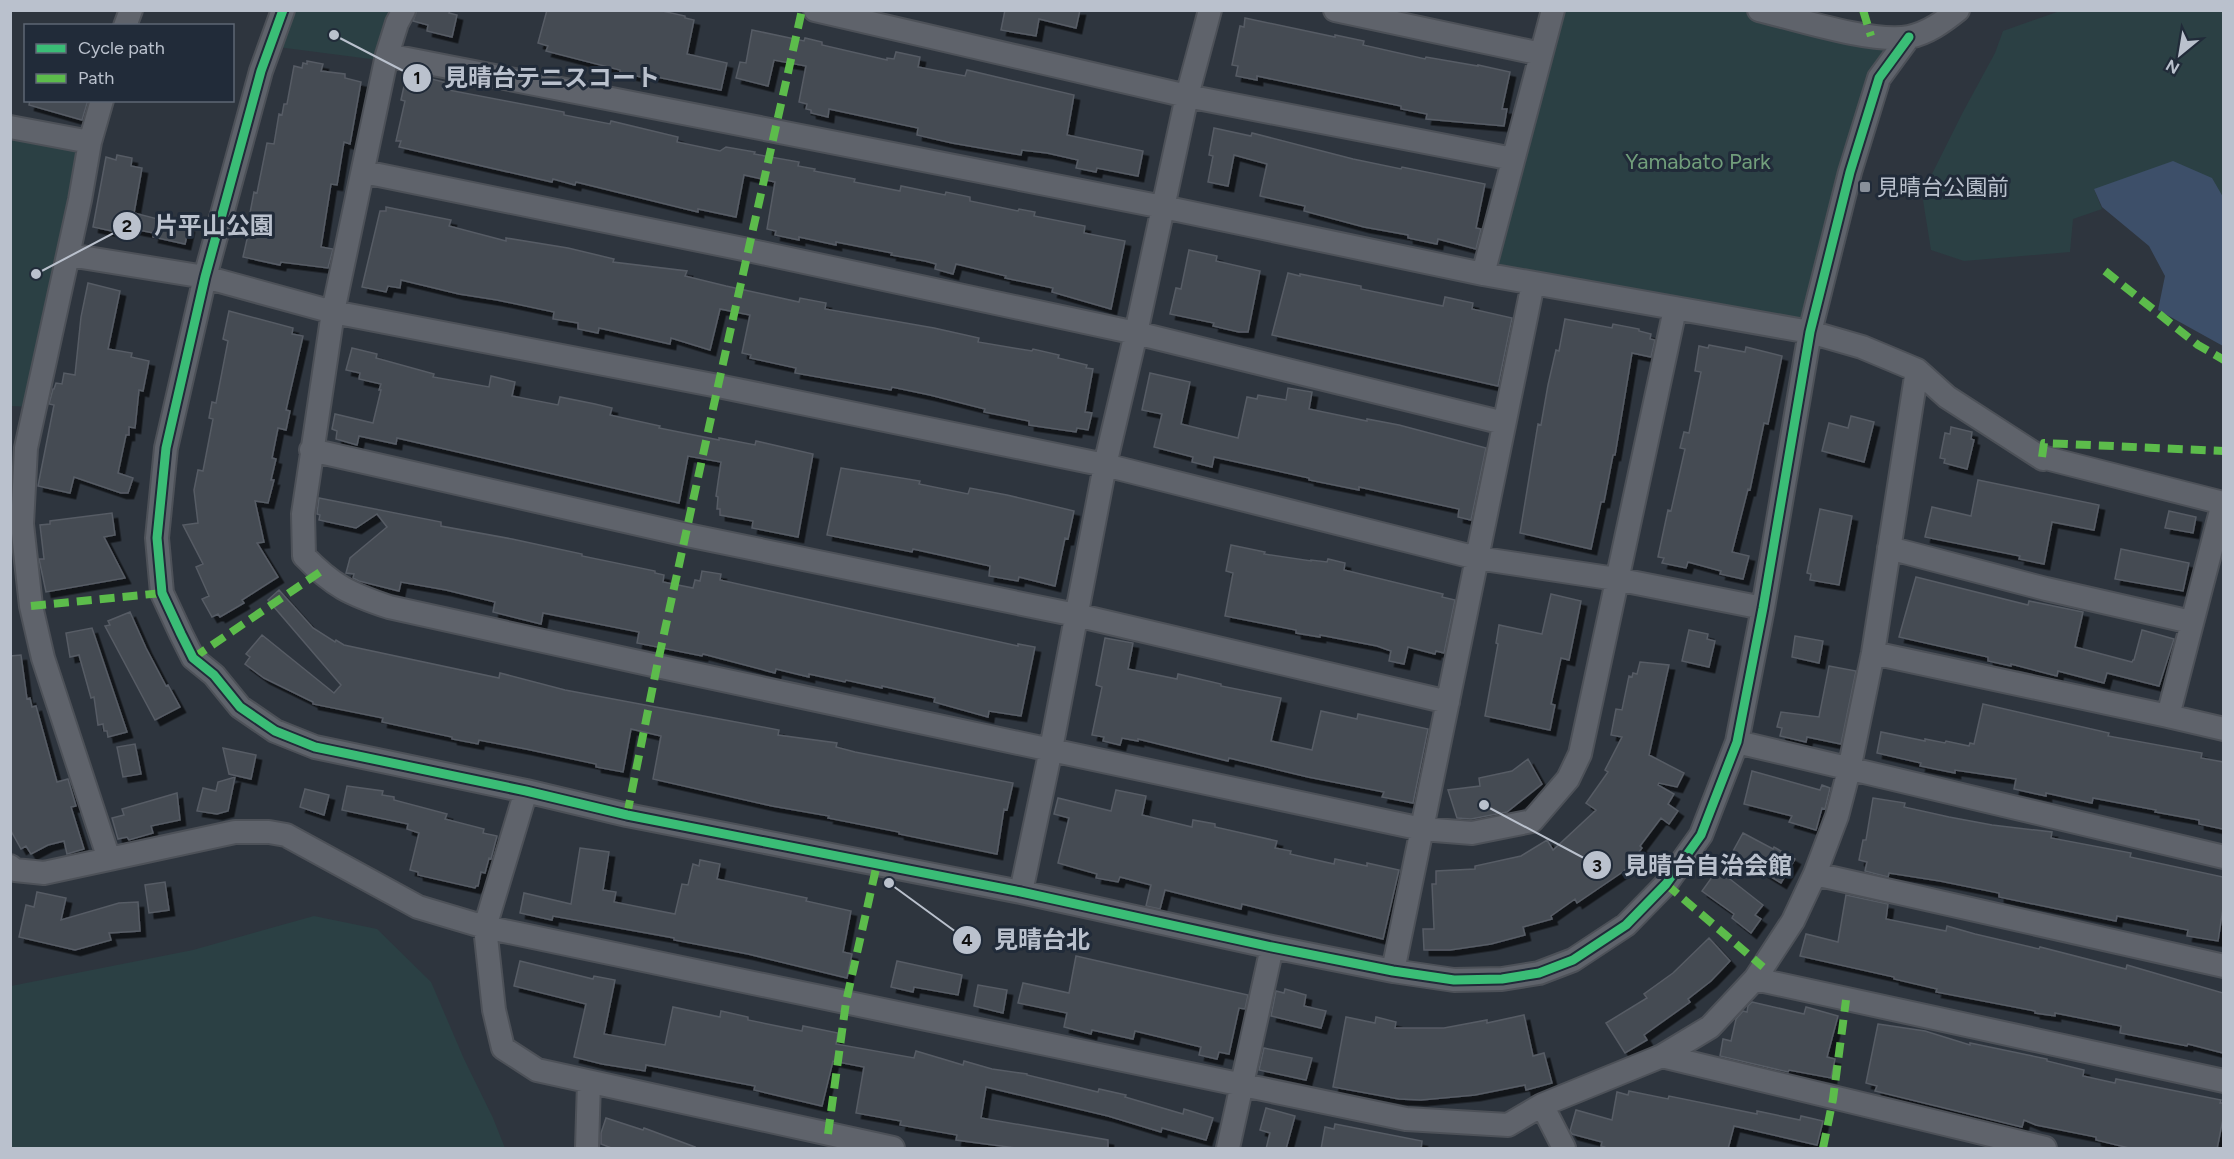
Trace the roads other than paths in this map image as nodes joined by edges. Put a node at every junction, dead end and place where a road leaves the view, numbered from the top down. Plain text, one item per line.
1 (283, 10) edge
2 (404, 10) edge
3 (815, 10) edge
4 (1210, 10) edge
5 (1335, 10) edge
6 (1553, 10) edge
7 (1758, 10) edge
8 (1958, 10) edge
9 (1909, 37) junction
10 (1541, 54) junction
11 (387, 55) junction
12 (1187, 96) junction
13 (101, 102) edge
14 (10, 127) edge
15 (90, 142) junction
16 (1513, 159) junction
17 (364, 172) junction
18 (1163, 207) junction
19 (69, 255) junction
20 (1483, 274) junction
21 (205, 277) junction
22 (1533, 283) junction
23 (1675, 309) junction
24 (333, 312) junction
25 (1136, 333) junction
26 (1810, 333) junction
27 (1917, 370) junction
28 (1504, 423) junction
29 (311, 450) junction
30 (1105, 465) junction
31 (16, 524) edge
32 (1889, 548) junction
33 (1477, 558) junction
34 (1616, 579) junction
35 (1763, 608) junction
36 (1076, 615) junction
37 (2191, 622) junction
38 (1873, 653) junction
39 (1448, 702) junction
40 (2168, 717) junction
41 (2223, 729) edge
42 (1737, 742) junction
43 (1051, 749) junction
44 (1849, 770) junction
45 (526, 791) junction
46 (1422, 829) junction
47 (2223, 857) edge
48 (109, 859) junction
49 (10, 866) edge
50 (1815, 874) junction
51 (1021, 892) junction
52 (485, 927) junction
53 (1272, 947) junction
54 (2223, 966) edge
55 (1393, 971) junction
56 (1755, 980) junction
57 (1662, 1056) junction
58 (2223, 1081) edge
59 (589, 1082) junction
60 (1243, 1086) junction
61 (1542, 1105) junction
62 (827, 1142) edge
63 (587, 1149) edge
64 (893, 1149) edge
65 (1228, 1149) edge
66 (1564, 1149) edge
67 (2045, 1149) edge

1 - 21 street
2 - 11 street
3 - 12 street
4 - 12 street
5 - 10 street
6 - 10 street
7 - 9 street
8 - 9 street
9 - 26 street
10 - 16 street
11 - 17 street
11 - 18 street
12 - 16 street
12 - 18 street
13 - 15 street
14 - 15 street
15 - 19 street
16 - 20 street
17 - 24 street
17 - 25 street
18 - 20 street
18 - 25 street
19 - 21 street
19 - 31 street
20 - 22 street
21 - 24 street
21 - 45 street
22 - 23 street
22 - 28 street
23 - 26 street
23 - 34 street
24 - 29 street
24 - 30 street
25 - 28 street
25 - 30 street
26 - 27 street
26 - 35 street
27 - 32 street
27 - 37 street
28 - 33 street
29 - 36 street
29 - 43 street
30 - 33 street
30 - 36 street
31 - 48 street
32 - 37 street
32 - 38 street
33 - 34 street
33 - 39 street
34 - 35 street
34 - 46 street
35 - 42 street
36 - 39 street
36 - 43 street
37 - 40 street
38 - 40 street
38 - 44 street
39 - 46 street
40 - 41 street
42 - 44 street
42 - 55 street
43 - 46 street
43 - 51 street
44 - 47 street
44 - 50 street
45 - 51 street
45 - 52 street
46 - 55 street
48 - 49 street
48 - 52 street
50 - 54 street
50 - 56 street
51 - 53 street
52 - 59 street
52 - 60 street
53 - 55 street
53 - 60 street
56 - 57 street
56 - 58 street
57 - 61 street
57 - 67 street
59 - 62 street
59 - 63 street
60 - 61 street
60 - 65 street
61 - 66 street
62 - 64 street

